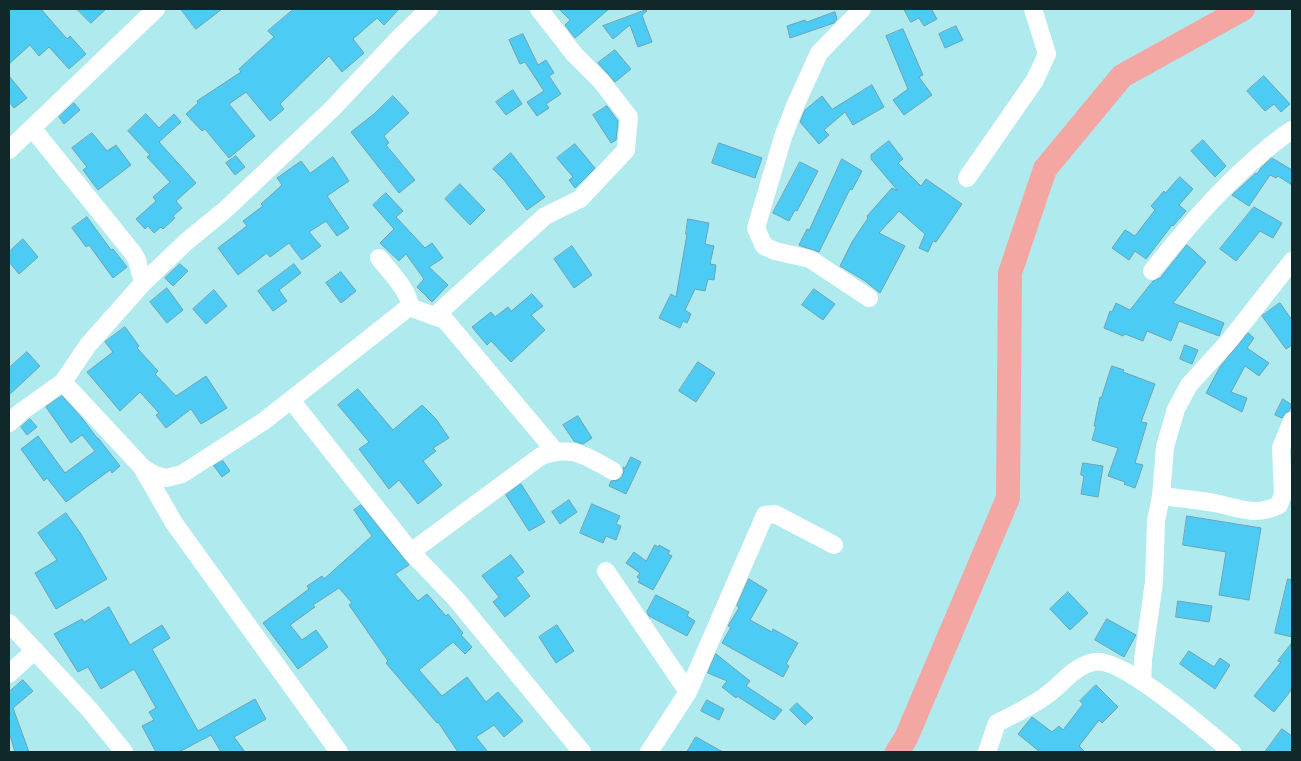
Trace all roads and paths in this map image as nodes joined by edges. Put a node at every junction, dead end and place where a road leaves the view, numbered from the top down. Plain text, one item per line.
1 (156, 9) edge
2 (429, 9) edge
3 (539, 9) edge
4 (1033, 9) edge
5 (855, 12) edge
6 (32, 128) junction
7 (1292, 130) edge
8 (9, 150) edge
9 (967, 178) dead end
10 (379, 258) dead end
11 (1292, 262) edge
12 (1152, 271) dead end
13 (143, 283) junction
14 (869, 298) dead end
15 (410, 307) junction
16 (436, 315) junction
17 (63, 382) junction
18 (291, 400) junction
19 (1292, 421) edge
20 (9, 423) edge
21 (555, 451) junction
22 (143, 468) junction
23 (613, 471) dead end
24 (1161, 496) junction
25 (834, 545) dead end
26 (412, 552) junction
27 (606, 571) dead end
28 (9, 622) edge
29 (35, 650) junction
30 (9, 674) edge
31 (1142, 682) junction
32 (688, 692) junction
33 (124, 752) edge
34 (339, 752) edge
35 (582, 752) edge
36 (649, 752) edge
37 (987, 752) edge
38 (1232, 752) edge

1 - 6 street
2 - 13 street
3 - 16 street
4 - 9 street
5 - 14 street
6 - 8 street
6 - 13 street
7 - 12 street
10 - 15 street
11 - 24 street
13 - 17 street
15 - 16 street
15 - 18 street
16 - 21 street
17 - 20 street
17 - 22 street
18 - 22 street
18 - 26 street
19 - 24 street
21 - 23 street
21 - 26 street
22 - 34 street
24 - 31 street
25 - 32 street
26 - 35 street
27 - 32 street
28 - 29 street
29 - 30 street
29 - 33 street
31 - 37 street
31 - 38 street
32 - 36 street

